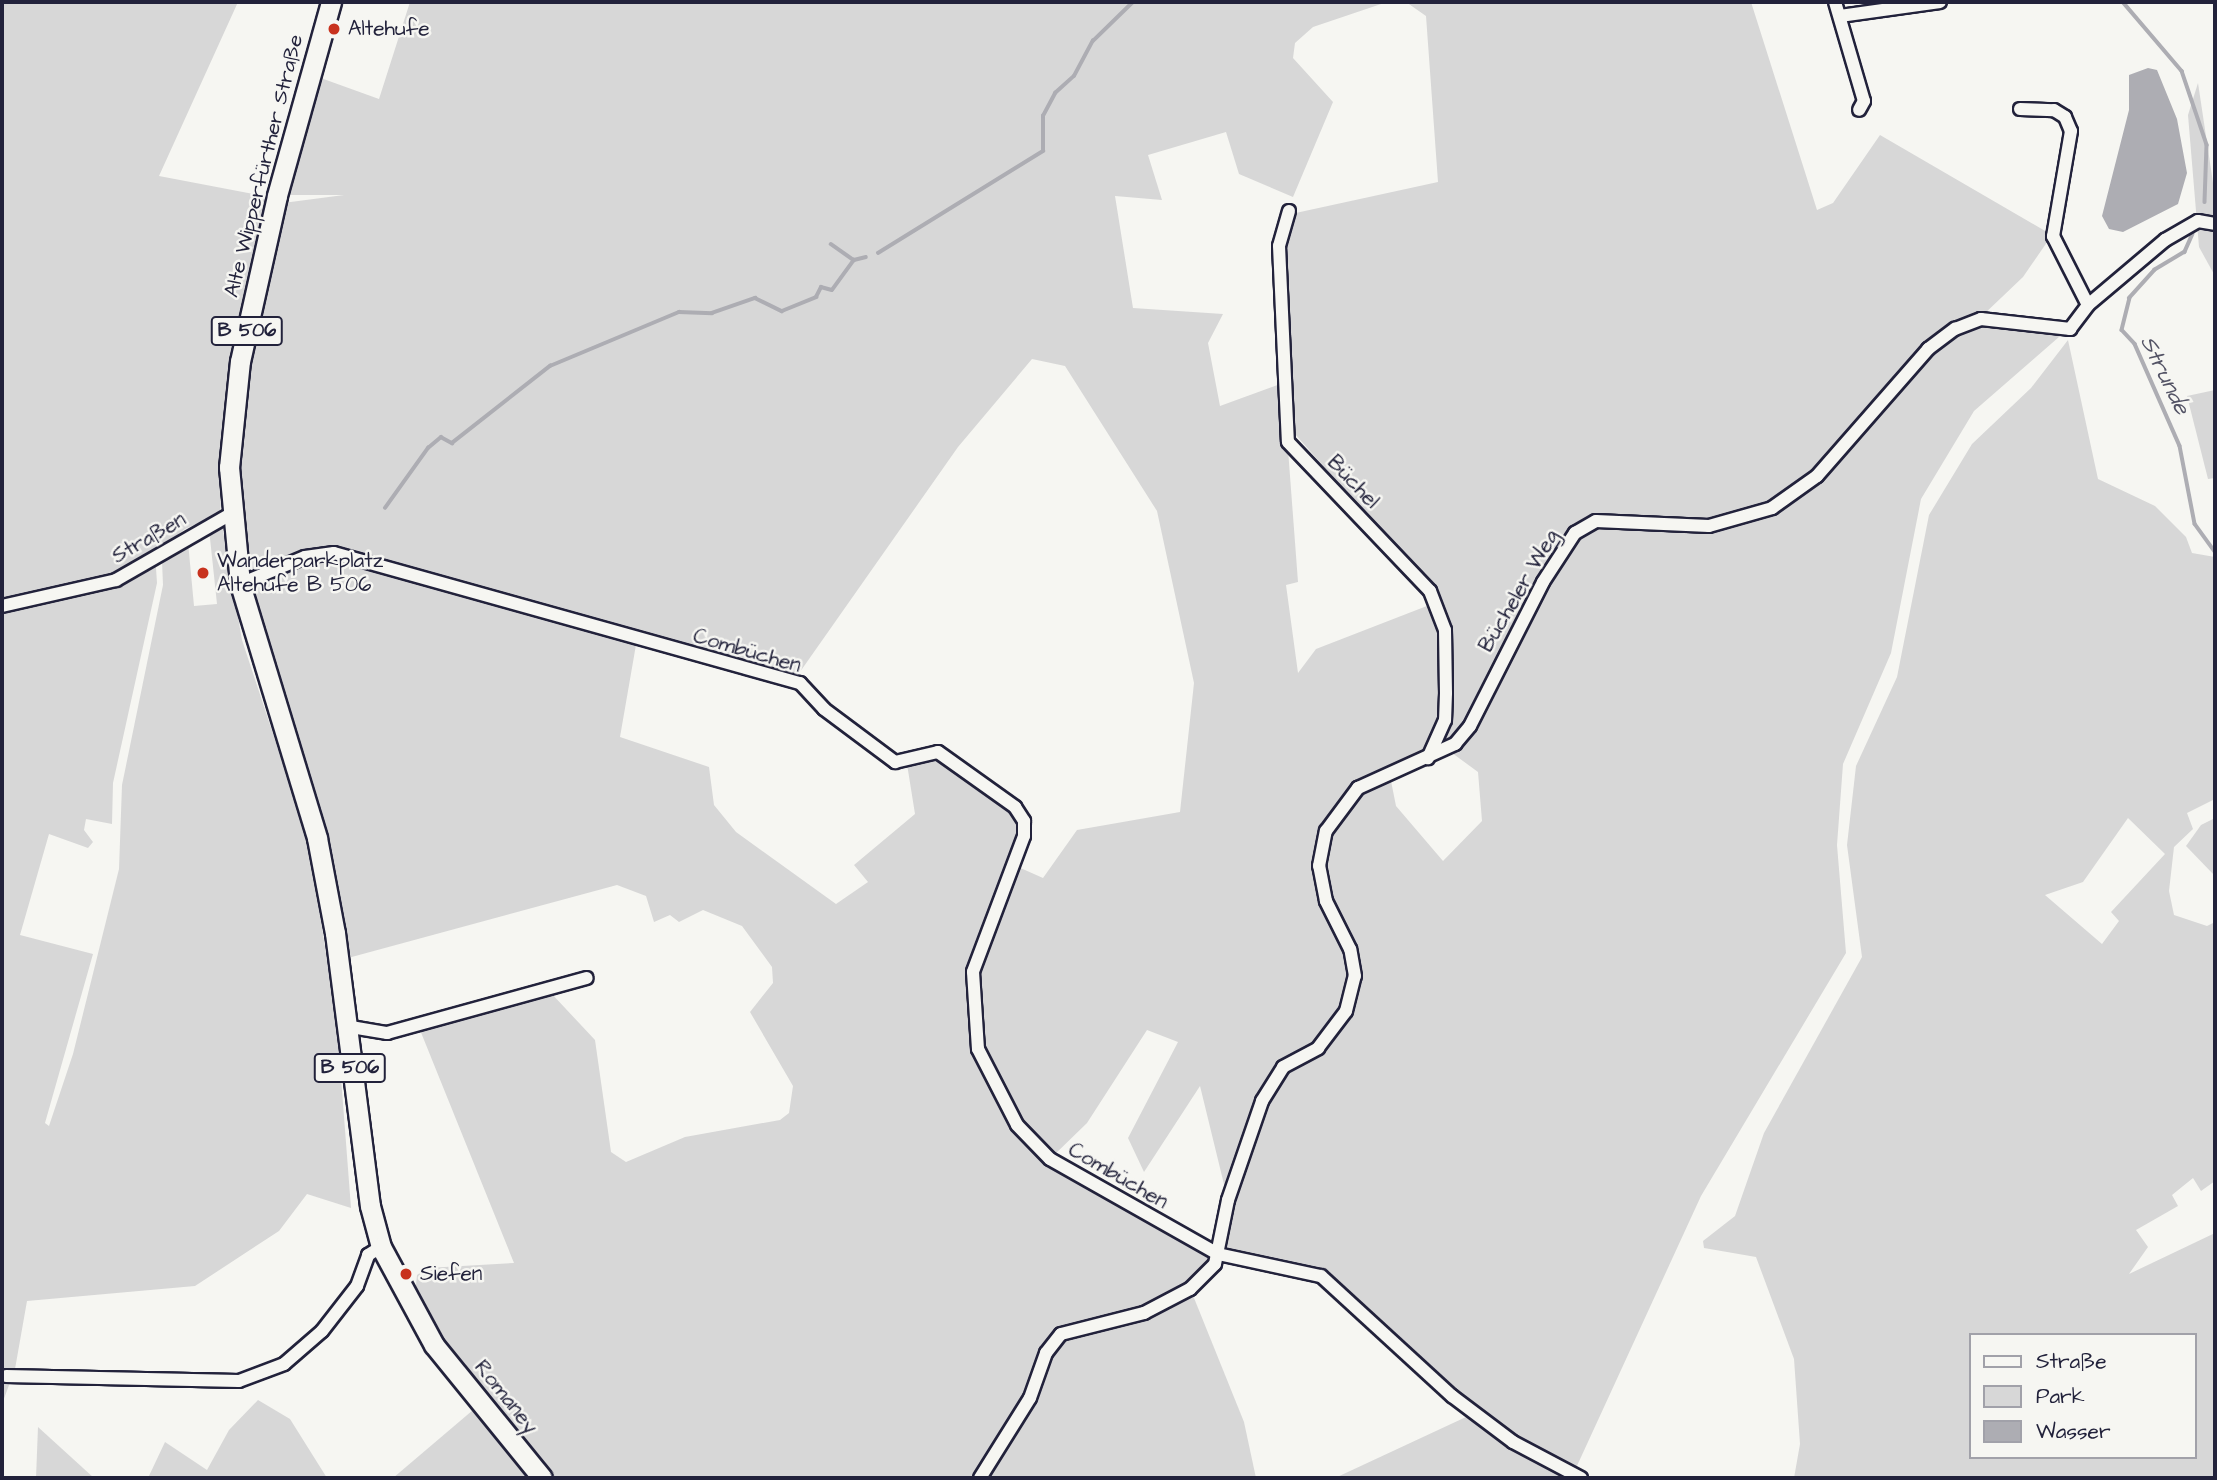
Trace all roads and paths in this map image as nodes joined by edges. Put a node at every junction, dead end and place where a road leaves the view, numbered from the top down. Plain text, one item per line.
1 (331, 2) edge
2 (1835, 2) edge
3 (1940, 2) edge
4 (1840, 16) junction
5 (2020, 109) dead end
6 (1859, 110) dead end
7 (1289, 211) dead end
8 (2215, 224) edge
9 (2088, 305) junction
10 (231, 514) junction
11 (240, 584) junction
12 (2, 607) edge
13 (1428, 758) junction
14 (587, 978) dead end
15 (345, 1026) junction
16 (381, 1247) junction
17 (1217, 1254) junction
18 (6, 1376) dead end
19 (542, 1478) edge
20 (980, 1478) edge
21 (1581, 1478) edge

1 - 10 main road, Alte Wipperfürther Straße / B 506
2 - 4 street
3 - 4 street
4 - 6 street
5 - 9 street
7 - 13 street, Büchel
8 - 9 street, Bücheler Weg
9 - 13 street, Bücheler Weg
10 - 11 main road, B 506
10 - 12 street, Straßen
11 - 15 main road, B 506
11 - 17 street, Combüchen
13 - 17 street, Bücheler Weg
14 - 15 street
15 - 16 main road, B 506
16 - 18 street
16 - 19 main road, Romaney / B 506
17 - 20 street
17 - 21 street

